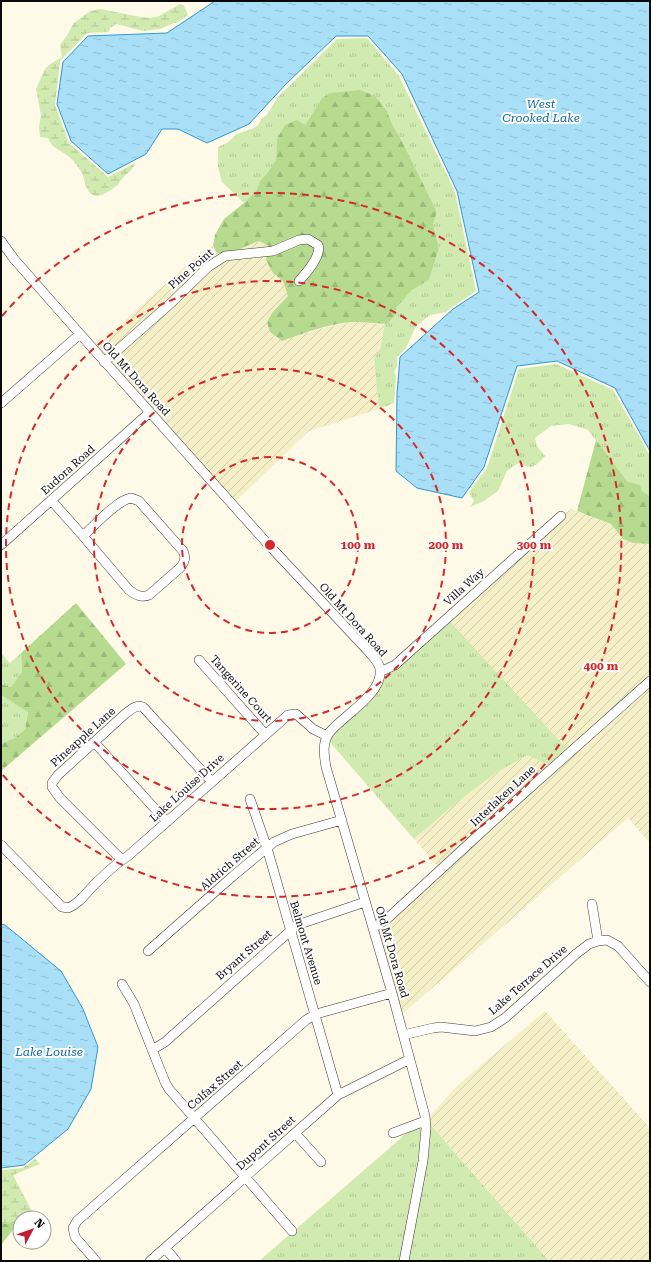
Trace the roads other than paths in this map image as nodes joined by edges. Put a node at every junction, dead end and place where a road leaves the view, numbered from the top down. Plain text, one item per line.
1 (1, 241) edge
2 (299, 281) dead end
3 (80, 334) junction
4 (104, 362) junction
5 (1, 403) edge
6 (150, 412) junction
7 (51, 500) junction
8 (561, 516) dead end
9 (83, 536) junction
10 (1, 545) edge
11 (199, 660) dead end
12 (380, 672) junction
13 (650, 681) edge
14 (266, 734) junction
15 (327, 736) junction
16 (95, 743) junction
17 (212, 782) junction
18 (250, 799) dead end
19 (342, 820) junction
20 (167, 822) junction
21 (1, 844) edge
22 (267, 848) junction
23 (122, 859) junction
24 (365, 902) junction
25 (592, 904) dead end
26 (373, 928) junction
27 (290, 931) junction
28 (598, 940) junction
29 (148, 951) dead end
30 (650, 982) edge
31 (122, 984) dead end
32 (392, 993) junction
33 (316, 1014) junction
34 (404, 1035) junction
35 (152, 1050) junction
36 (410, 1059) junction
37 (338, 1095) junction
38 (194, 1119) junction
39 (425, 1121) junction
40 (295, 1133) junction
41 (393, 1133) dead end
42 (321, 1162) dead end
43 (245, 1177) junction
44 (292, 1231) dead end
45 (165, 1248) junction
46 (96, 1261) edge
47 (150, 1261) edge
48 (176, 1261) edge
49 (404, 1261) edge

1 - 3 street, Old Mt Dora Road
2 - 4 street, Pine Point
3 - 4 street, Old Mt Dora Road
3 - 5 street
4 - 6 street, Old Mt Dora Road
6 - 7 street, Eudora Road
6 - 12 street, Old Mt Dora Road
7 - 9 street
7 - 10 street, Eudora Road
8 - 12 street, Villa Way
9 - 9 street
11 - 14 street, Tangerine Court
12 - 15 street, Old Mt Dora Road
13 - 26 street, Interlaken Lane
14 - 15 street, Lake Louise Drive
14 - 17 street, Lake Louise Drive
15 - 19 street, Old Mt Dora Road
16 - 17 street, Pineapple Lane
16 - 20 street
16 - 23 street, Pineapple Lane
17 - 20 street, Lake Louise Drive
18 - 22 street, Belmont Avenue
19 - 22 street, Aldrich Street
19 - 24 street, Old Mt Dora Road
20 - 23 street, Lake Louise Drive
21 - 23 street, Lake Louise Drive
22 - 27 street, Belmont Avenue
22 - 29 street, Aldrich Street
24 - 26 street, Old Mt Dora Road
24 - 27 street, Bryant Street
25 - 28 street
26 - 32 street, Old Mt Dora Road
27 - 33 street, Belmont Avenue
27 - 35 street, Bryant Street
28 - 30 street
28 - 34 street, Lake Terrace Drive
31 - 35 street
32 - 33 street, Colfax Street
32 - 34 street, Old Mt Dora Road
33 - 37 street, Belmont Avenue
33 - 38 street, Colfax Street
34 - 36 street, Old Mt Dora Road
35 - 38 street
36 - 37 street, Dupont Street
36 - 39 street, Old Mt Dora Road
37 - 40 street, Dupont Street
38 - 43 street
38 - 46 street, Colfax Street
39 - 41 street
39 - 49 street, Old Mt Dora Road
40 - 42 street
40 - 43 street, Dupont Street
43 - 44 street
43 - 45 street, Dupont Street
45 - 47 street, Dupont Street
45 - 48 street

